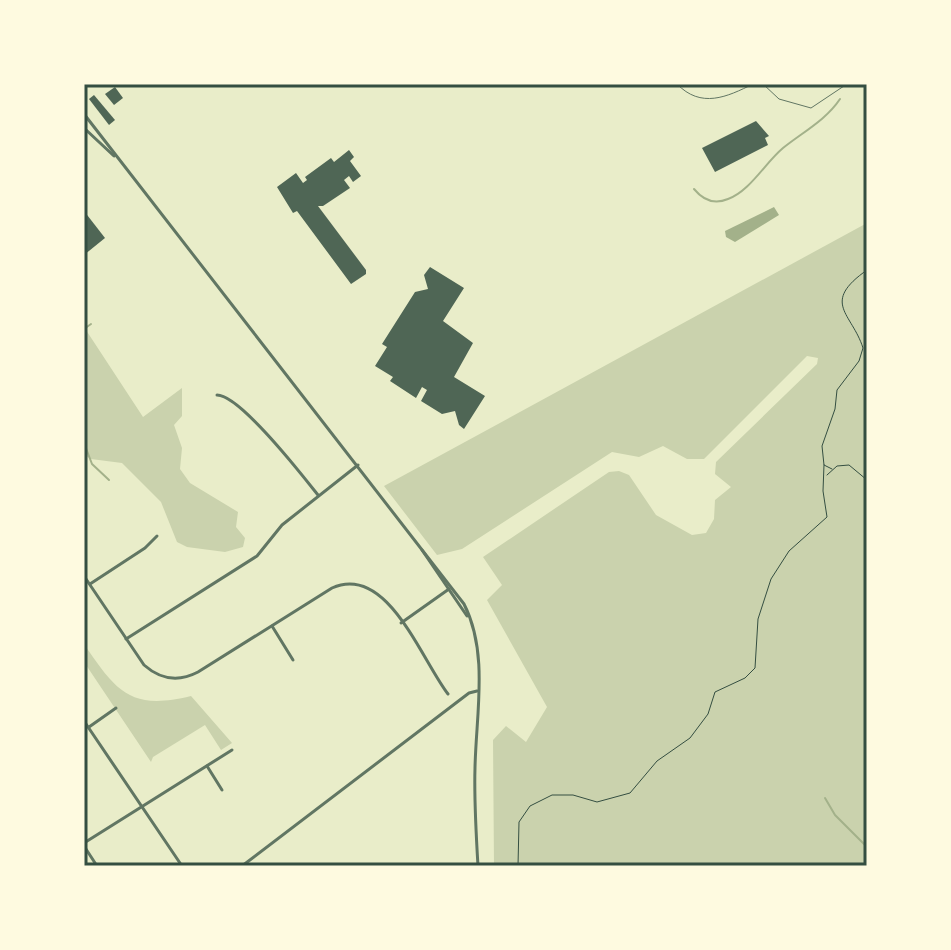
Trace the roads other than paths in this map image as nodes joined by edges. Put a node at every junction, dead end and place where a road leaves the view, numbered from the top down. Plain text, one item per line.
1 (677, 84) edge
2 (753, 84) edge
3 (763, 84) edge
4 (847, 84) edge
5 (84, 114) edge
6 (84, 128) edge
7 (114, 156) junction
8 (217, 395) dead end
9 (358, 465) junction
10 (318, 495) junction
11 (157, 536) dead end
12 (419, 545) junction
13 (84, 576) edge
14 (90, 584) junction
15 (449, 589) junction
16 (469, 619) junction
17 (401, 623) junction
18 (272, 626) junction
19 (126, 639) junction
20 (293, 660) dead end
21 (477, 691) junction
22 (448, 694) dead end
23 (116, 708) dead end
24 (84, 721) edge
25 (88, 727) junction
26 (232, 750) dead end
27 (206, 765) junction
28 (222, 790) dead end
29 (142, 806) junction
30 (84, 845) edge
31 (97, 866) edge
32 (182, 866) edge
33 (242, 866) edge
34 (478, 866) edge

1 - 2 lane
3 - 4 lane
5 - 7 street
6 - 7 street
7 - 9 street
8 - 10 street
9 - 10 street
9 - 12 street
10 - 19 street
11 - 14 street
12 - 15 street
12 - 16 street
13 - 14 street
14 - 19 street
15 - 16 street
15 - 17 street
16 - 21 street
17 - 18 street
17 - 22 street
18 - 19 street
18 - 20 street
21 - 33 street
21 - 34 street
23 - 25 street
24 - 25 street
25 - 29 street
26 - 27 street
27 - 28 street
27 - 29 street
29 - 30 street
29 - 32 street
30 - 31 street

